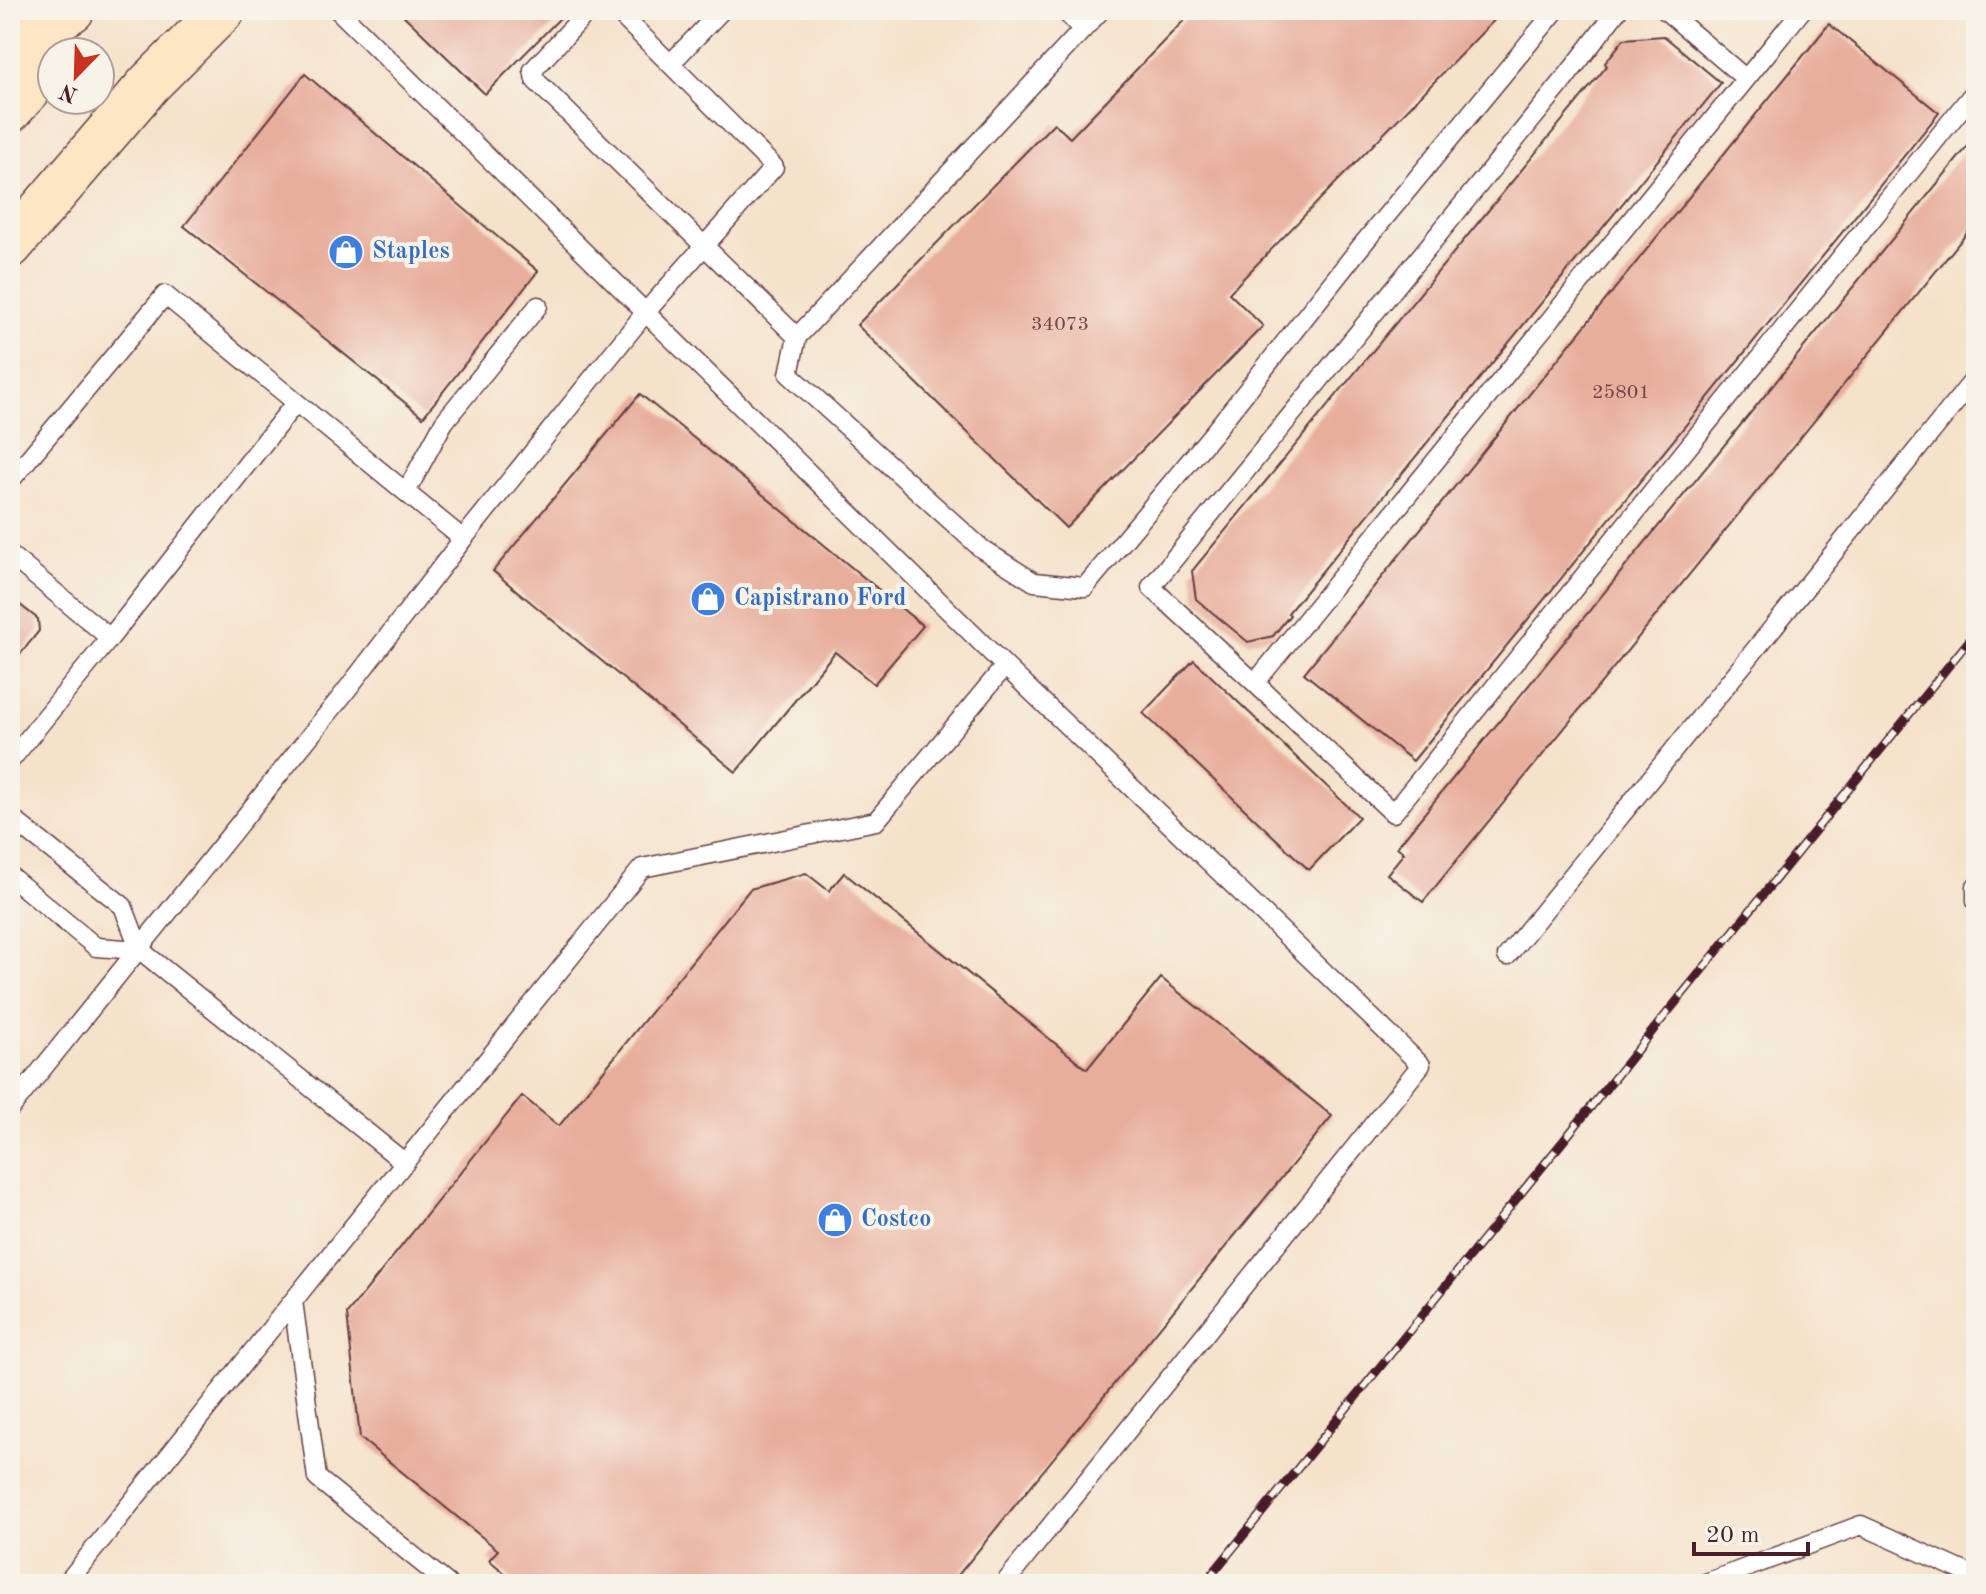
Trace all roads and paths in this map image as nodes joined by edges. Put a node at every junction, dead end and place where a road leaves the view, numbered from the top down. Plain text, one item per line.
1 (223, 10) edge
2 (338, 10) edge
3 (589, 10) edge
4 (616, 10) edge
5 (722, 10) edge
6 (1064, 10) edge
7 (1101, 10) edge
8 (1556, 10) edge
9 (1618, 10) edge
10 (1665, 10) edge
11 (1802, 10) edge
12 (1083, 30) junction
13 (74, 33) edge
14 (10, 47) edge
15 (670, 64) junction
16 (1746, 79) junction
17 (1976, 90) edge
18 (10, 110) edge
19 (10, 246) edge
20 (706, 247) junction
21 (538, 306) dead end
22 (645, 313) junction
23 (797, 337) junction
24 (1976, 377) edge
25 (296, 402) junction
26 (10, 481) edge
27 (406, 492) junction
28 (463, 539) junction
29 (10, 555) edge
30 (110, 638) junction
31 (1005, 666) junction
32 (1255, 683) junction
33 (10, 761) edge
34 (10, 817) edge
35 (10, 876) edge
36 (1976, 886) edge
37 (1976, 901) edge
38 (140, 950) junction
39 (1507, 956) dead end
40 (10, 1109) edge
41 (405, 1163) junction
42 (293, 1301) junction
43 (1976, 1577) edge
44 (66, 1584) edge
45 (448, 1584) edge
46 (1004, 1584) edge
47 (1703, 1584) edge

1 - 19 main road
2 - 22 lane
3 - 20 lane
4 - 15 lane
5 - 15 lane
6 - 12 lane
7 - 12 lane
8 - 23 lane
9 - 32 lane
10 - 16 lane
11 - 16 lane
12 - 23 lane
13 - 14 main road
13 - 18 main road
15 - 20 lane
16 - 32 lane
17 - 32 lane
20 - 22 lane
20 - 23 lane
21 - 27 lane
22 - 28 lane
22 - 31 lane
24 - 39 lane
25 - 26 lane
25 - 27 lane
25 - 30 lane
27 - 28 lane
28 - 38 lane
29 - 30 lane
30 - 33 lane
31 - 41 lane
31 - 46 lane
34 - 38 lane
35 - 38 lane
36 - 37 lane
38 - 40 lane
38 - 41 lane
41 - 42 lane
42 - 44 lane
42 - 45 lane
43 - 47 lane

